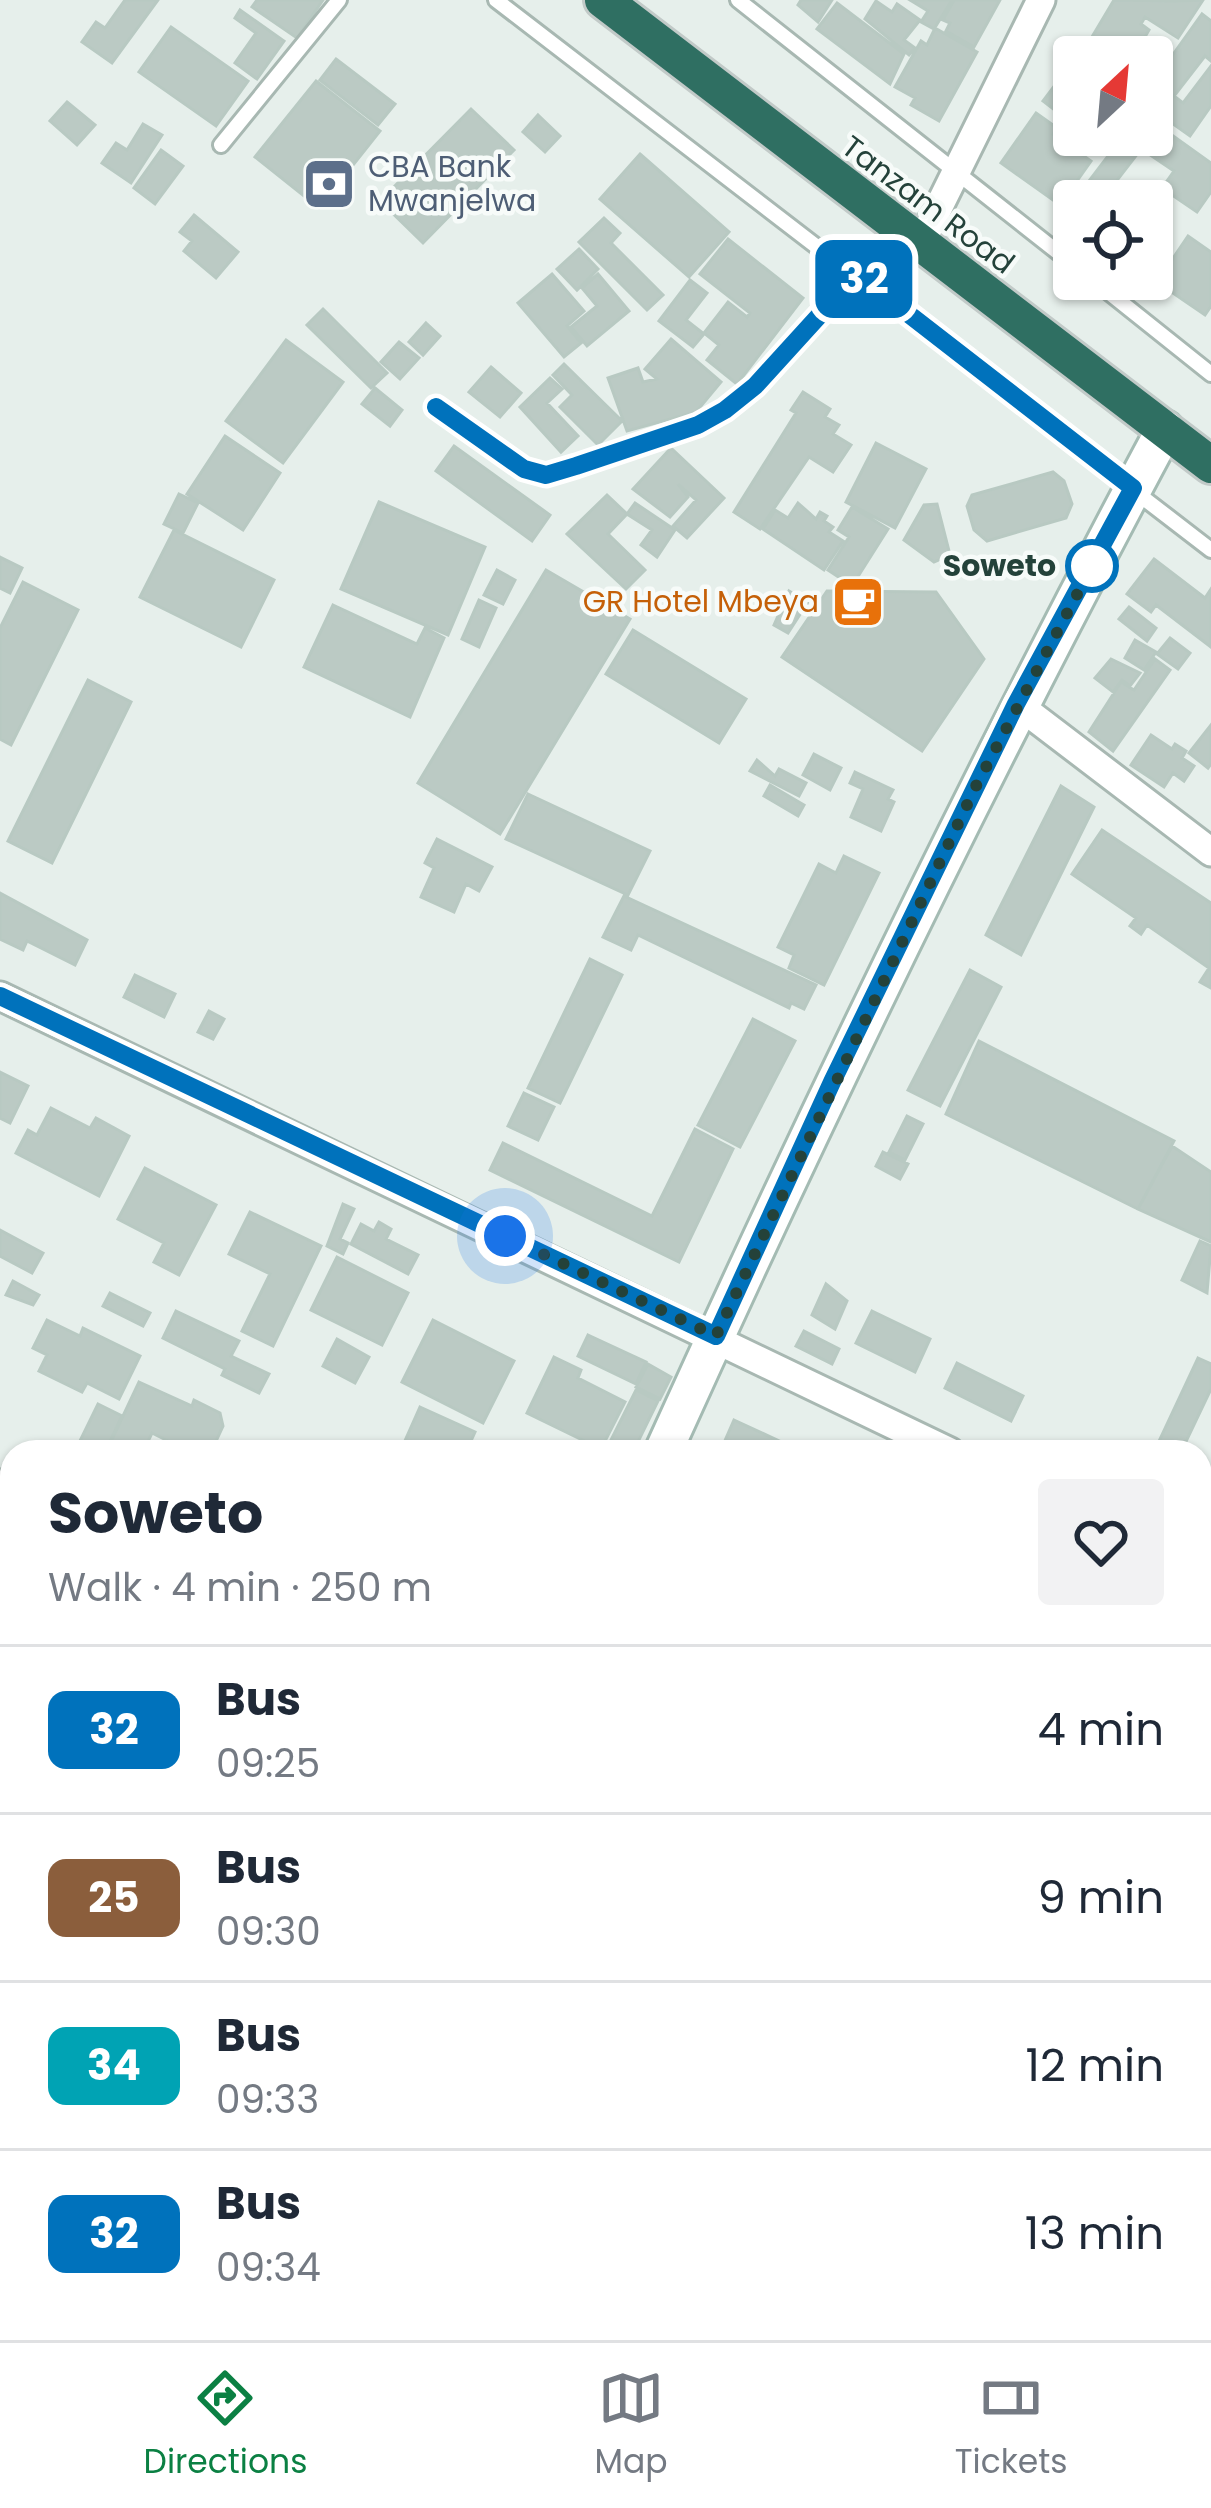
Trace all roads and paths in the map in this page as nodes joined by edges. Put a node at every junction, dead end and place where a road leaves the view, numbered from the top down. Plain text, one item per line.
1 (339, 0) edge
2 (496, 0) edge
3 (603, 0) edge
4 (738, 0) edge
5 (1040, 0) edge
6 (221, 145) dead end
7 (956, 171) junction
8 (920, 245) junction
9 (1053, 248) edge
10 (857, 274) junction
11 (1118, 300) edge
12 (1211, 374) edge
13 (436, 407) dead end
14 (1165, 429) junction
15 (1211, 465) edge
16 (1133, 488) junction
17 (1211, 550) edge
18 (1016, 704) junction
19 (1211, 853) edge
20 (0, 996) edge
21 (716, 1336) junction
22 (668, 1440) edge
23 (926, 1440) edge

1 - 6 lane
2 - 10 lane
3 - 8 highway, Tanzam Road
4 - 7 lane
5 - 7 street
7 - 8 street
7 - 9 lane
8 - 14 highway, Tanzam Road
10 - 13 lane
10 - 16 lane
11 - 12 lane
14 - 15 highway, Tanzam Road
14 - 16 street
16 - 17 lane
16 - 18 street
18 - 19 street
18 - 21 street
20 - 21 street
21 - 22 street
21 - 23 street

